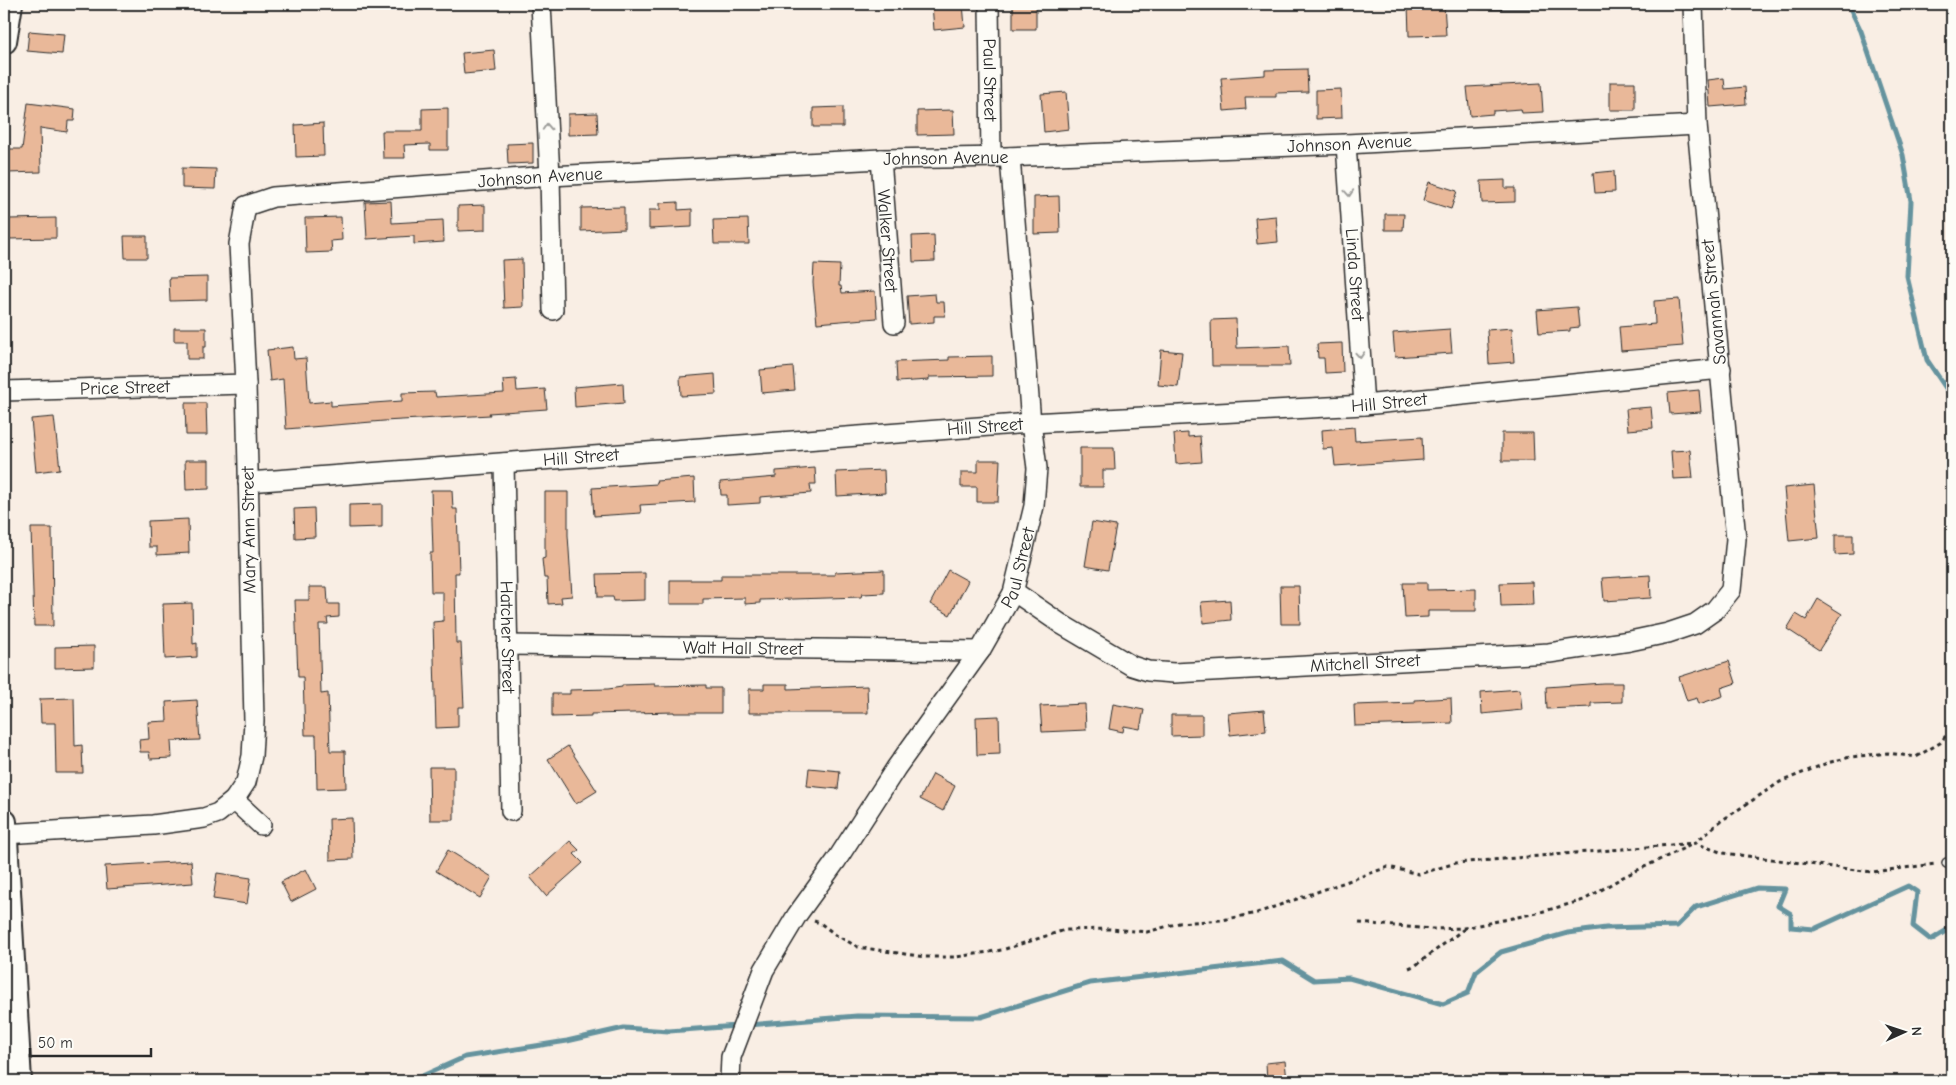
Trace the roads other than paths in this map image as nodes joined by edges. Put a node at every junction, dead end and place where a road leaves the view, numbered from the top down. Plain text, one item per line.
1 (10, 4) edge
2 (541, 4) edge
3 (989, 4) edge
4 (1481, 4) edge
5 (1530, 4) edge
6 (1693, 4) edge
7 (4, 41) edge
8 (1697, 126) junction
9 (1346, 144) junction
10 (1010, 156) junction
11 (991, 157) junction
12 (881, 159) junction
13 (550, 176) junction
14 (240, 256) joint
15 (553, 310) dead end
16 (894, 323) dead end
17 (1721, 369) junction
18 (246, 384) junction
19 (4, 391) edge
20 (1364, 405) junction
21 (1031, 423) junction
22 (504, 463) junction
23 (248, 482) junction
24 (1014, 593) junction
25 (1725, 597) joint
26 (507, 645) junction
27 (980, 652) junction
28 (234, 800) junction
29 (511, 811) dead end
30 (261, 825) dead end
31 (4, 830) edge
32 (20, 1081) edge
33 (730, 1081) edge

1 - 7 street
13 -> 2 street
3 - 11 street, Paul Street
4 - 5 lane
6 - 8 street, Savannah Street
8 - 9 street, Johnson Avenue
8 - 17 street, Savannah Street
9 - 10 street, Johnson Avenue
9 -> 20 street, Linda Street
10 - 11 street, Johnson Avenue
10 - 21 street, Paul Street
11 - 12 street, Johnson Avenue
12 - 13 street, Johnson Avenue
12 - 16 street, Walker Street
13 - 14 street, Johnson Avenue
13 - 15 street
14 - 18 street, Mary Ann Street
17 - 20 street, Hill Street
17 - 25 street, Savannah Street
18 - 19 street, Price Street
18 - 23 street, Mary Ann Street
20 - 21 street, Hill Street
21 - 22 street, Hill Street
21 - 24 street, Paul Street
22 - 23 street, Hill Street
22 - 26 street, Hatcher Street
23 - 28 street, Mary Ann Street
24 - 25 street, Mitchell Street
24 - 27 street, Paul Street
26 - 27 street, Walt Hall Street
26 - 29 street, Hatcher Street
27 - 33 street, Paul Street
28 - 30 street
28 - 31 street, Mary Ann Street
31 - 32 street

